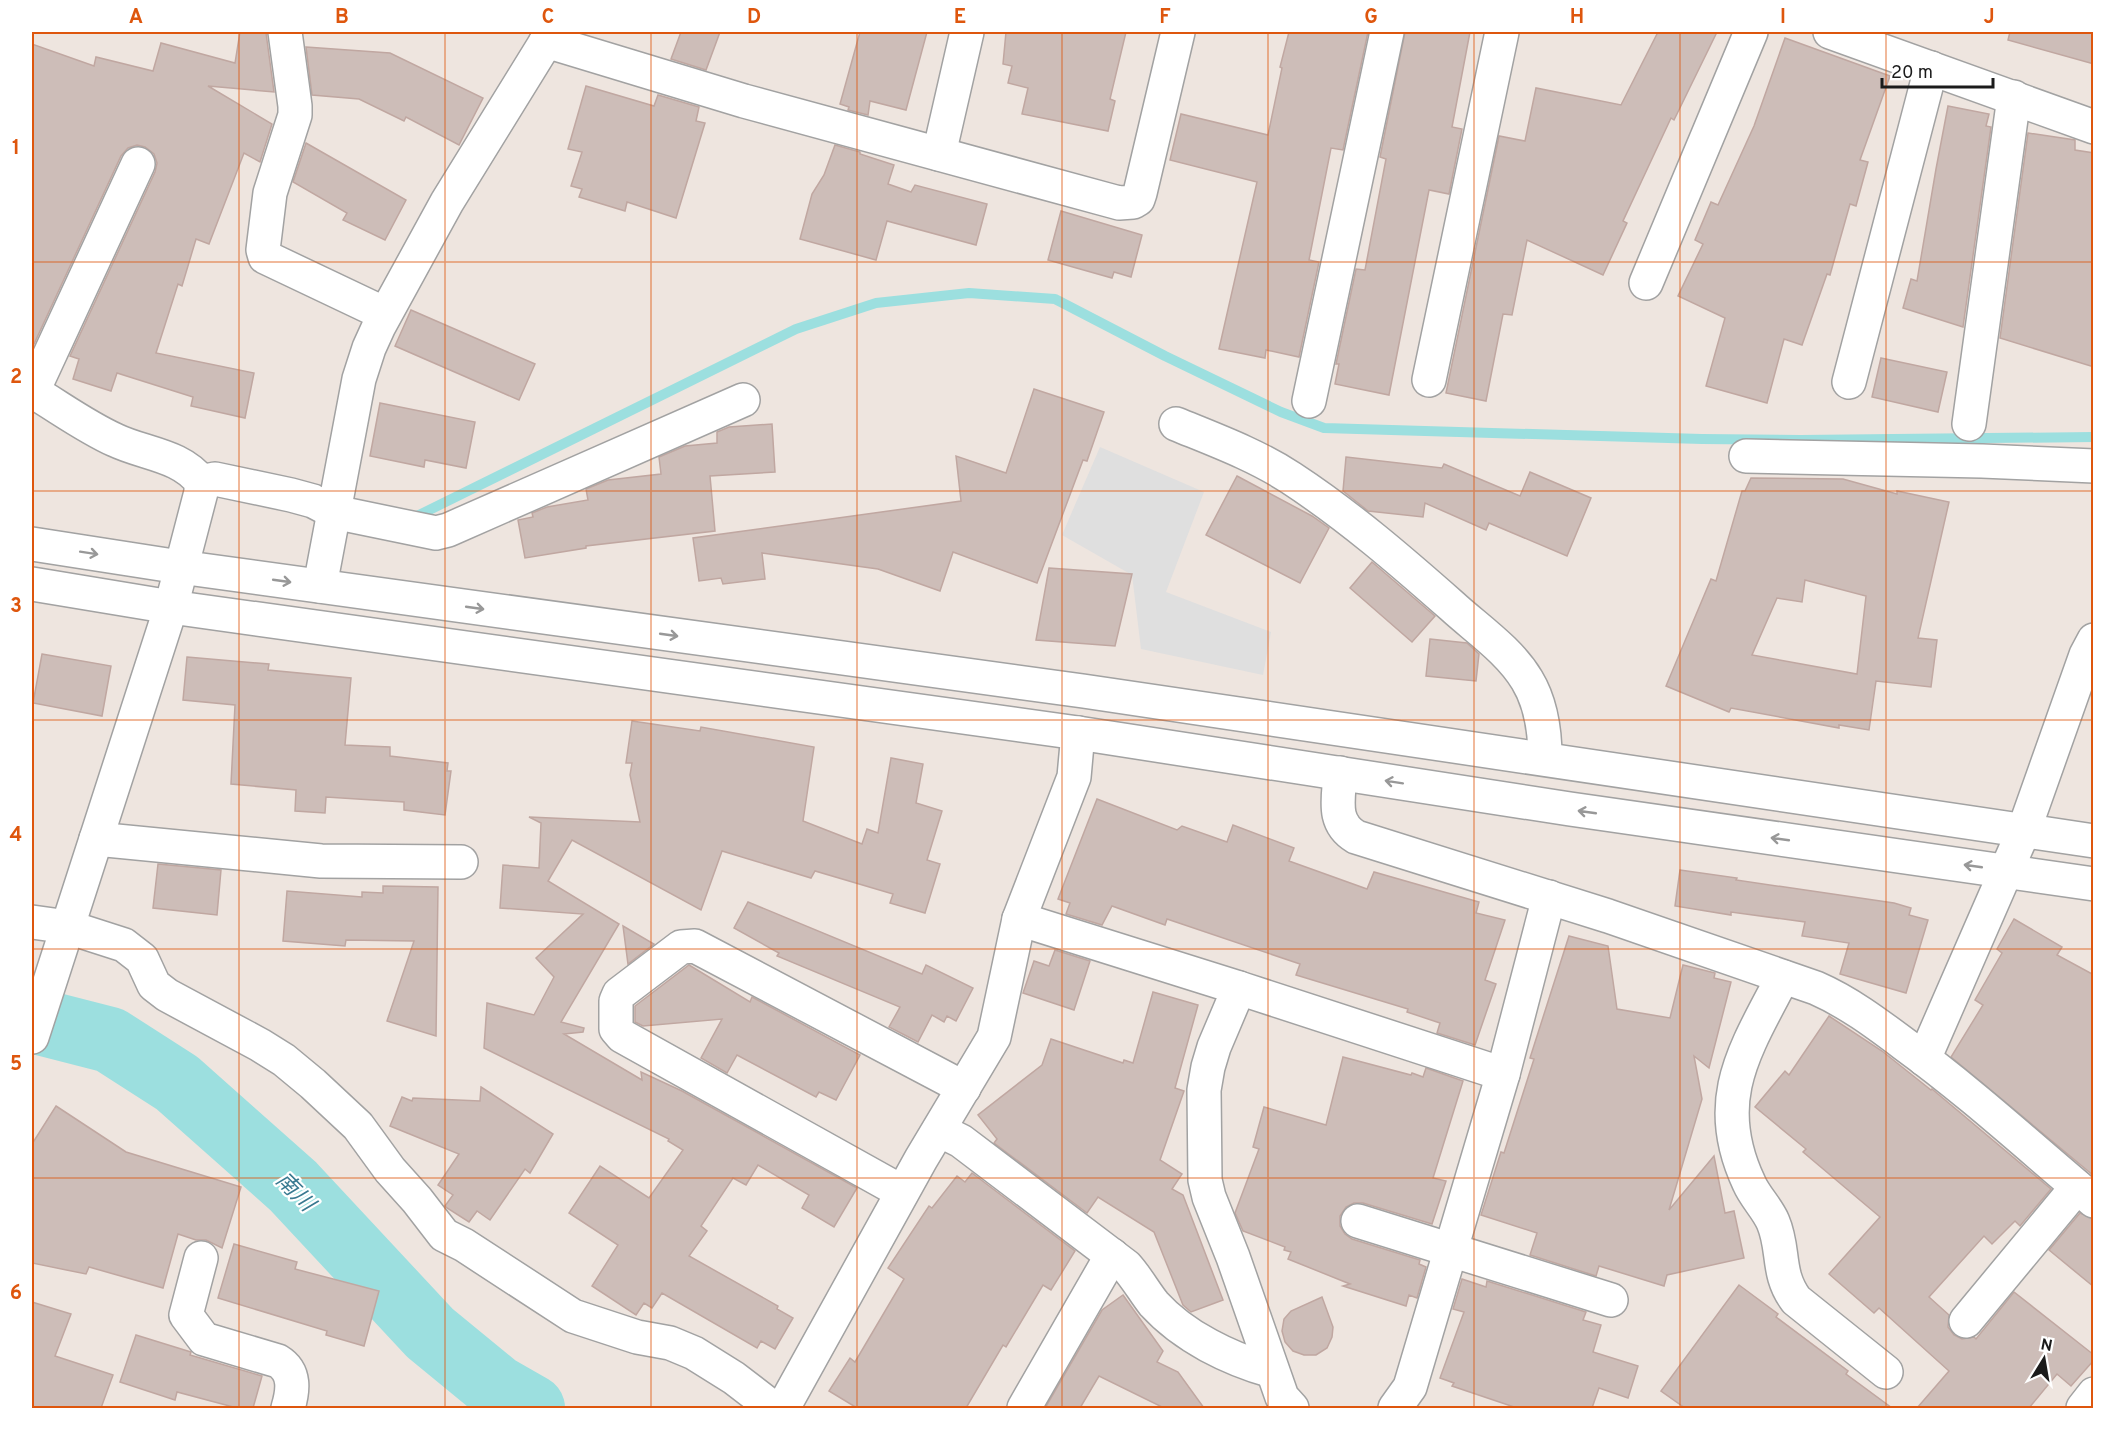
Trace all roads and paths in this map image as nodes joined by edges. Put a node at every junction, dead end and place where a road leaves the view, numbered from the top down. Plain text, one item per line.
1 (285, 32) edge
2 (967, 32) edge
3 (1178, 32) edge
4 (1387, 32) edge
5 (1502, 32) edge
6 (1750, 32) edge
7 (1830, 32) edge
8 (549, 36) edge
9 (1867, 38) edge
10 (1931, 69) junction
11 (2014, 97) junction
12 (2094, 127) edge
13 (939, 154) junction
14 (138, 164) dead end
15 (1646, 283) dead end
16 (385, 314) junction
17 (1429, 380) dead end
18 (1849, 382) dead end
19 (32, 391) edge
20 (742, 400) dead end
21 (1309, 401) dead end
22 (1176, 424) dead end
23 (1969, 424) dead end
24 (1746, 456) dead end
25 (2094, 466) edge
26 (201, 482) junction
27 (334, 512) junction
28 (32, 544) edge
29 (180, 567) junction
30 (32, 584) edge
31 (320, 586) junction
32 (171, 607) junction
33 (2094, 640) edge
34 (1078, 733) junction
35 (1545, 758) junction
36 (1340, 773) junction
37 (2024, 830) junction
38 (96, 839) junction
39 (2094, 841) edge
40 (461, 862) dead end
41 (2007, 871) junction
42 (2094, 884) edge
43 (1549, 897) junction
44 (1019, 919) junction
45 (32, 922) edge
46 (68, 927) junction
47 (1783, 977) junction
48 (1239, 988) junction
49 (32, 1037) edge
50 (1924, 1059) junction
51 (1503, 1074) junction
52 (964, 1088) junction
53 (939, 1130) junction
54 (902, 1192) junction
55 (2085, 1194) edge
56 (1358, 1221) dead end
57 (1451, 1251) junction
58 (1112, 1255) junction
59 (201, 1258) dead end
60 (1611, 1300) dead end
61 (1966, 1321) dead end
62 (1272, 1371) junction
63 (1886, 1372) dead end
64 (2094, 1394) edge
65 (288, 1408) edge
66 (773, 1408) edge
67 (783, 1408) edge
68 (1024, 1408) edge
69 (1292, 1408) edge
70 (1395, 1408) edge
71 (2083, 1408) edge

1 - 16 street
2 - 13 street
3 - 13 street
4 - 21 street
5 - 17 street
6 - 15 street
7 - 9 street
8 - 13 street
8 - 16 street
9 - 10 street
10 - 11 street
10 - 18 street
11 - 12 street
11 - 23 street
14 - 19 street
16 - 27 street
19 - 26 street
20 - 27 street
22 - 35 street
24 - 25 street
26 - 27 street
26 - 29 street
27 - 31 street
28 -> 29 street
29 -> 31 street
29 - 32 street
30 - 32 street
31 -> 35 street
32 - 34 street
32 - 38 street
33 - 37 street
34 - 36 street
34 - 44 street
35 - 37 street
41 -> 36 street
36 - 43 street
37 - 39 street
37 - 41 street
38 - 40 street
38 - 46 street
41 - 42 street
41 - 50 street
43 - 47 street
43 - 51 street
44 - 48 street
44 - 52 street
45 - 46 street
46 - 49 street
46 - 66 street
47 - 50 street
47 - 63 street
48 - 51 street
48 - 62 street
50 - 55 street
51 - 57 street
52 - 53 street
52 - 54 street
53 - 54 street
53 - 58 street
54 - 67 street
55 - 61 street
56 - 57 street
57 - 60 street
57 - 70 street
58 - 62 street
58 - 68 street
59 - 65 street
62 - 69 street
64 - 71 street

